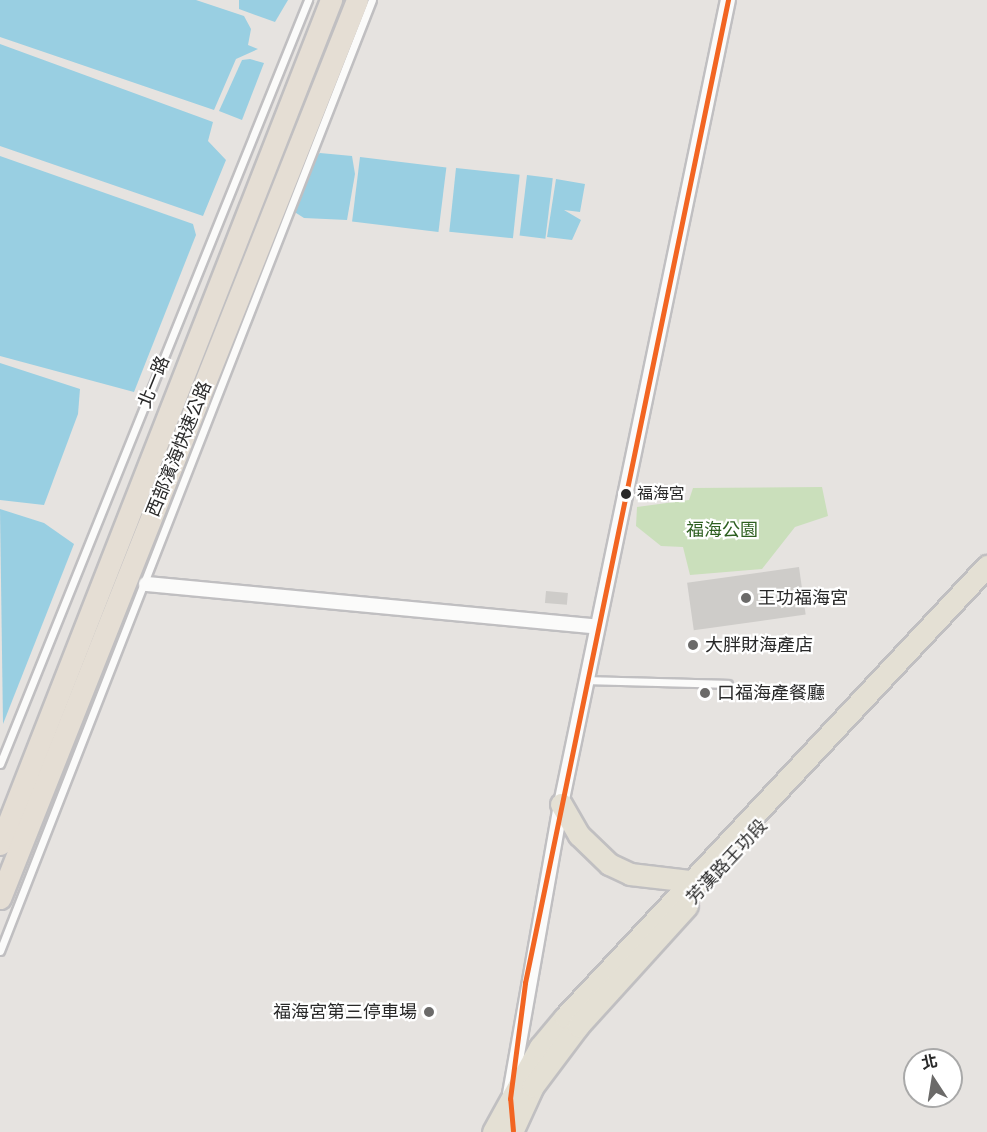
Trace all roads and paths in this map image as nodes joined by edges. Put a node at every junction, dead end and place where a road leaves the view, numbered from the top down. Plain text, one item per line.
1 (308, 0) edge
2 (331, 0) edge
3 (357, 0) edge
4 (372, 0) edge
5 (728, 0) edge
6 (987, 566) edge
7 (146, 584) junction
8 (987, 586) edge
9 (597, 627) junction
10 (587, 680) junction
11 (728, 684) dead end
12 (0, 764) edge
13 (561, 804) junction
14 (0, 844) edge
15 (698, 882) junction
16 (0, 898) edge
17 (0, 951) edge
18 (510, 1099) junction
19 (493, 1132) edge
20 (512, 1132) edge

1 - 12 lane, 北一路
2 - 14 highway, 西部濱海快速公路
3 - 16 highway, 西部濱海快速公路
4 - 7 lane
5 - 9 street, 芳漢路王功段
6 - 15 main road, 芳漢路王功段
7 - 9 street
7 - 17 lane
8 - 15 main road, 芳漢路王功段
9 - 10 street, 芳漢路王功段
10 - 11 lane
10 - 13 street, 芳漢路王功段
13 - 15 main road
13 - 18 street, 芳漢路王功段
15 - 18 main road, 芳漢路王功段
15 - 20 main road, 芳漢路王功段
18 - 19 main road
18 - 20 street, 芳漢路王功段

